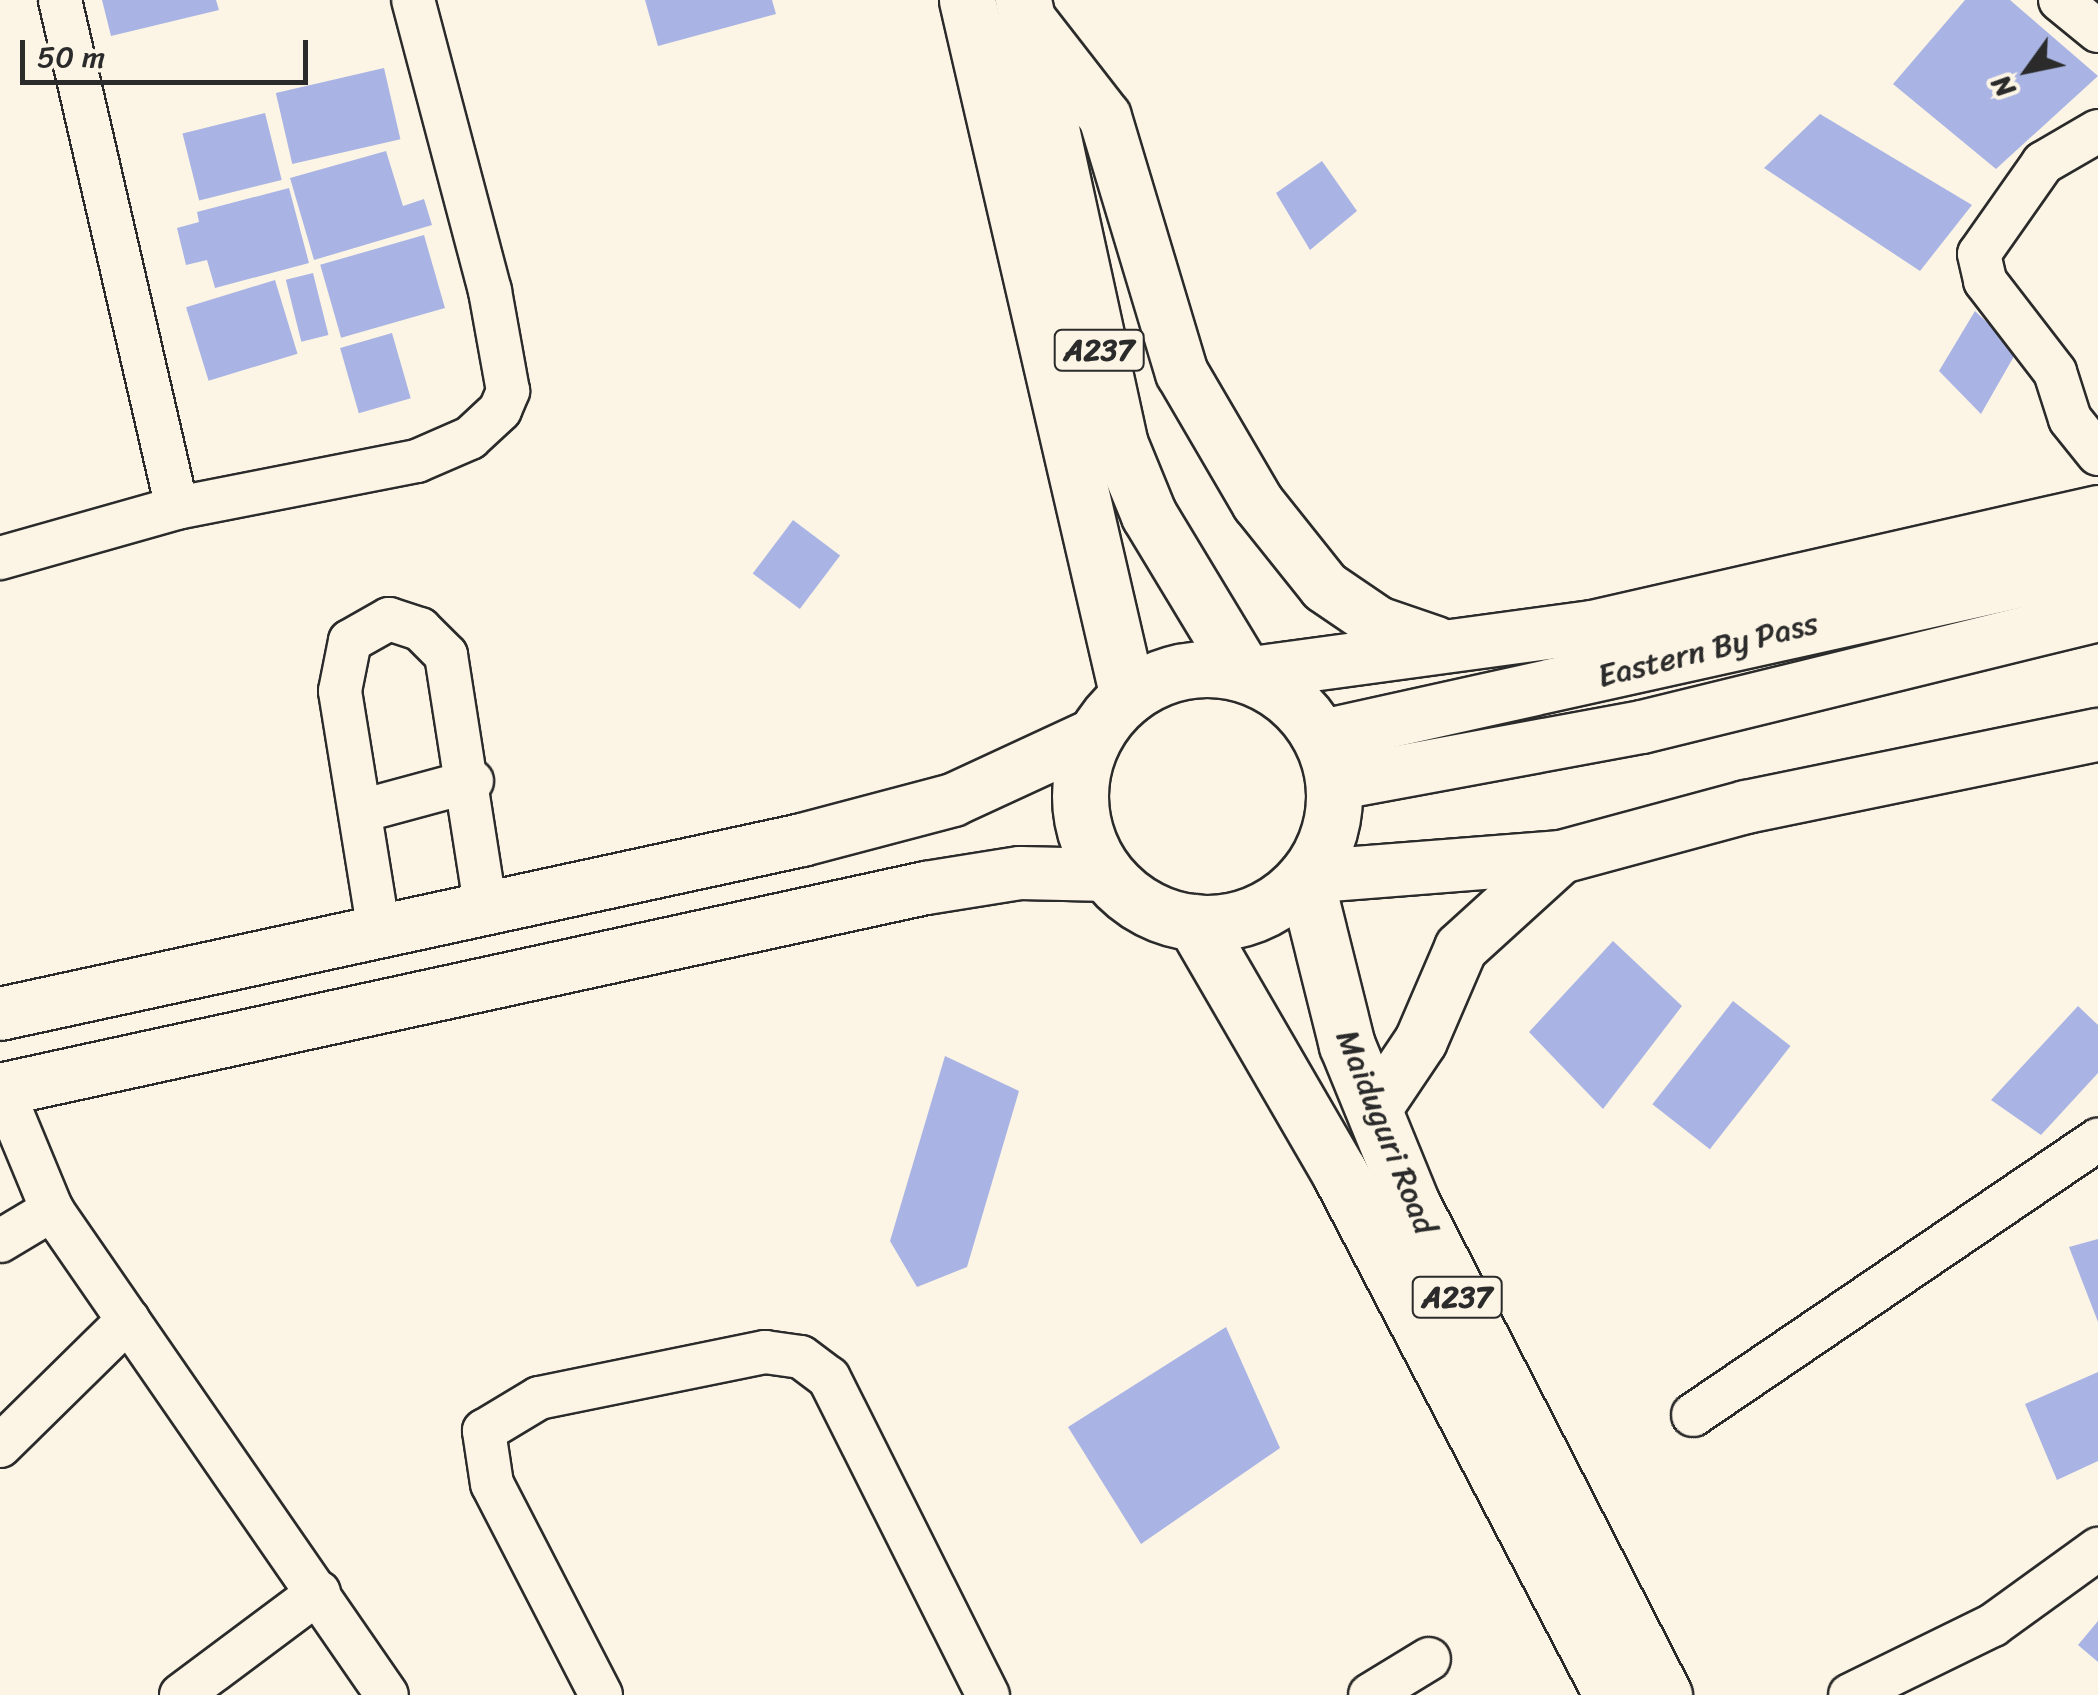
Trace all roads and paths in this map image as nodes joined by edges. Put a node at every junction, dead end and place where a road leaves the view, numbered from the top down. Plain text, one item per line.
1 (60, 0) edge
2 (413, 0) edge
3 (967, 0) edge
4 (2060, 0) edge
5 (1024, 7) edge
6 (2098, 31) edge
7 (2098, 131) edge
8 (2098, 454) edge
9 (176, 508) junction
10 (2098, 512) edge
11 (0, 558) edge
12 (2098, 564) edge
13 (2098, 616) edge
14 (1442, 645) junction
15 (1245, 674) junction
16 (1112, 716) junction
17 (2098, 735) edge
18 (1327, 760) junction
19 (472, 781) junction
20 (361, 812) junction
21 (1561, 857) junction
22 (1109, 875) junction
23 (1305, 877) junction
24 (486, 908) junction
25 (1194, 922) junction
26 (379, 932) junction
27 (0, 1014) edge
28 (1, 1090) edge
29 (1374, 1111) junction
30 (2092, 1160) edge
31 (52, 1210) junction
32 (0, 1241) edge
33 (128, 1320) junction
34 (1692, 1416) dead end
35 (0, 1446) edge
36 (2098, 1550) edge
37 (319, 1592) junction
38 (1429, 1659) dead end
39 (181, 1695) edge
40 (386, 1695) edge
41 (600, 1695) edge
42 (988, 1695) edge
43 (1370, 1695) edge
44 (1612, 1695) edge
45 (1664, 1695) edge
46 (1850, 1695) edge

1 - 9 street
2 - 9 street
3 - 16 highway, A237
4 - 6 street
5 - 14 main road
5 - 15 highway, A237
7 - 8 street
9 - 11 street
10 - 14 main road
12 - 18 main road, Eastern By Pass
13 - 18 main road, Eastern By Pass
14 - 15 main road
15 - 16 highway, A237
15 - 18 highway, A237
16 - 22 highway, A237
16 - 24 main road
17 - 21 main road
18 - 23 highway, A237
19 - 20 street
19 - 20 street
19 - 24 street
20 - 26 street
21 - 23 main road
21 - 29 main road
22 - 25 highway, A237
22 - 28 main road
23 - 25 highway, A237
23 - 29 highway, Maiduguri Road / A237
24 - 26 main road
25 - 44 highway, Maiduguri Road / A237
26 - 27 main road
28 - 31 street
29 - 45 highway, Maiduguri Road / A237
30 - 34 street
31 - 32 street
31 - 33 street
33 - 35 street
33 - 37 street
36 - 46 street
37 - 39 street
37 - 40 street
38 - 43 street
41 - 42 street

